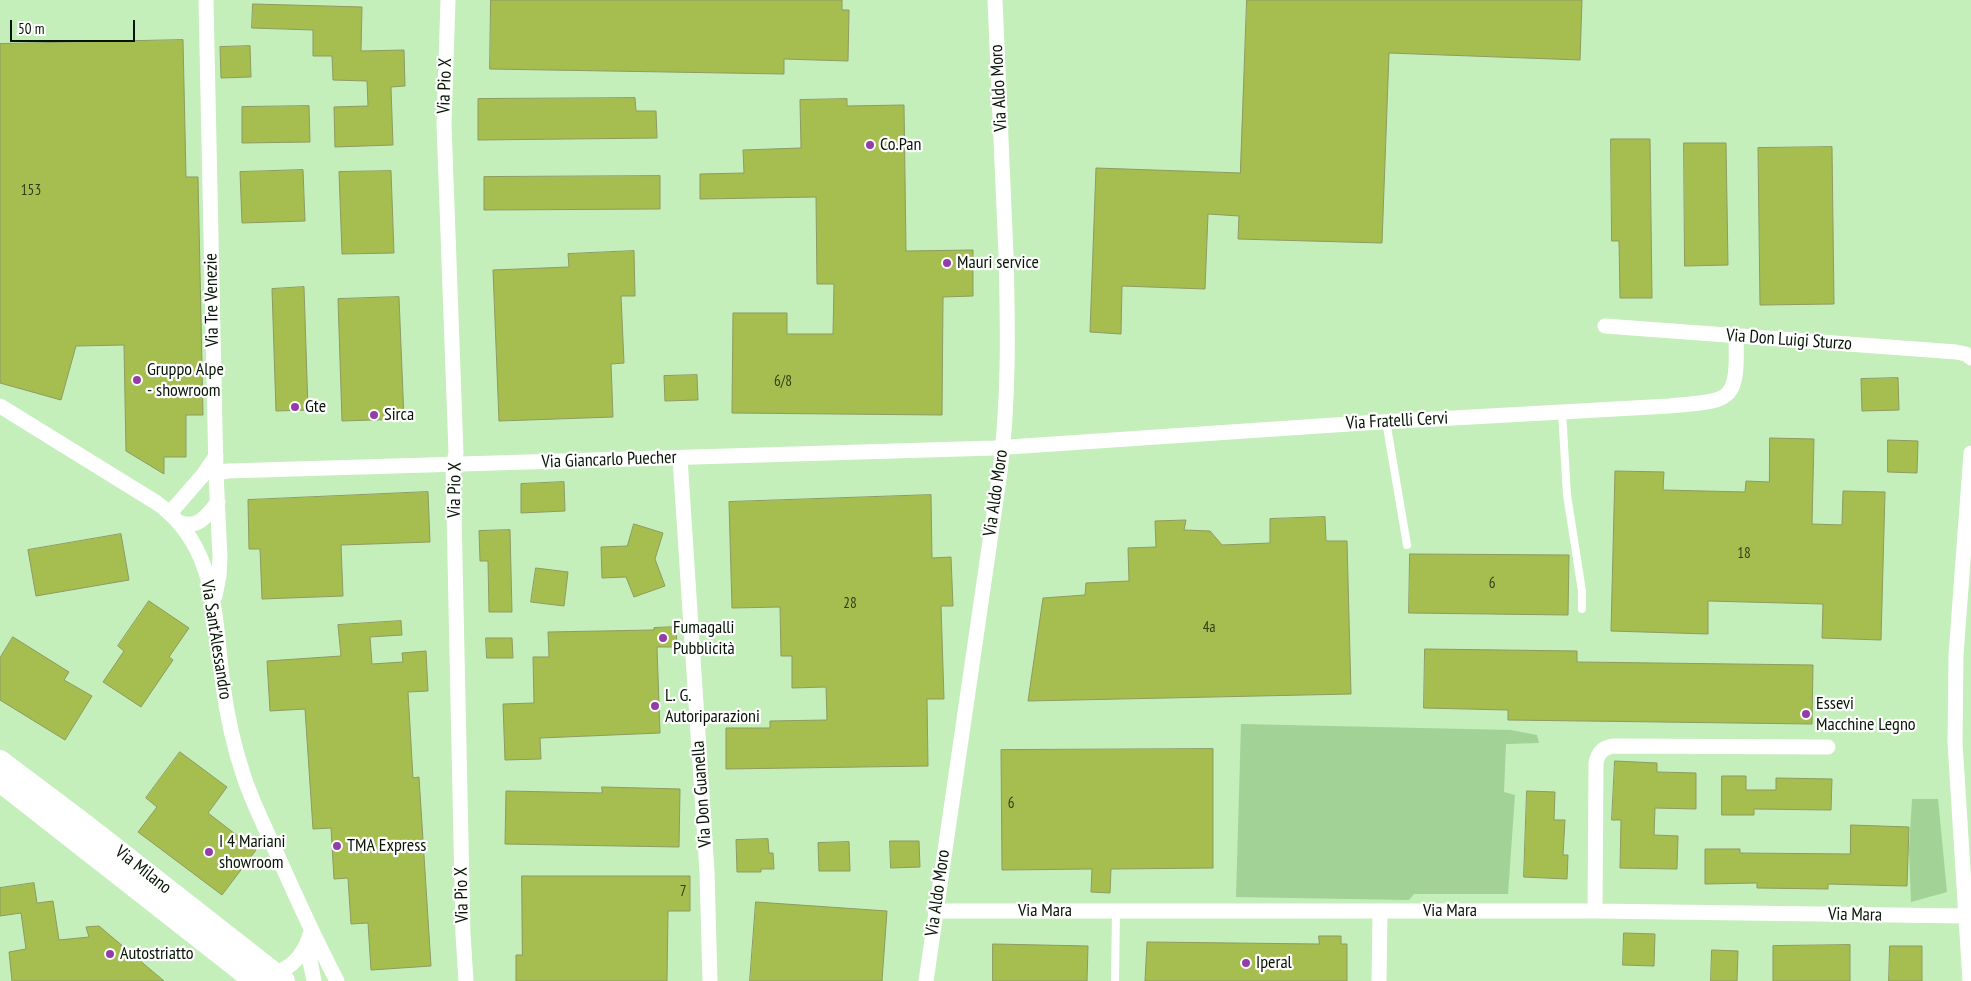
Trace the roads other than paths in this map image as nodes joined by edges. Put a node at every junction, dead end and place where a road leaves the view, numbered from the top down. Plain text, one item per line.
1 (206, 0) edge
2 (448, 0) edge
3 (995, 0) edge
4 (1605, 326) dead end
5 (1736, 336) junction
6 (1971, 358) edge
7 (0, 406) edge
8 (1562, 412) junction
9 (1386, 422) junction
10 (1003, 448) junction
11 (1971, 453) edge
12 (216, 456) junction
13 (680, 458) junction
14 (453, 465) junction
15 (216, 473) junction
16 (218, 502) junction
17 (174, 517) junction
18 (1407, 545) dead end
19 (214, 600) junction
20 (1582, 609) dead end
21 (1964, 629) edge
22 (1828, 747) dead end
23 (0, 761) edge
24 (0, 781) edge
25 (10, 794) edge
26 (935, 911) junction
27 (1380, 911) junction
28 (1595, 911) junction
29 (1116, 912) junction
30 (1966, 916) junction
31 (309, 939) junction
32 (271, 978) edge
33 (314, 981) edge
34 (337, 981) edge
35 (466, 981) edge
36 (710, 981) edge
37 (926, 981) edge
38 (1115, 981) edge
39 (1379, 981) edge
40 (1970, 981) edge

1 - 12 street, Via Tre Venezie
2 - 14 street, Via Pio X
3 - 10 street, Via Aldo Moro
4 - 5 street, Via Don Luigi Sturzo
5 - 6 street, Via Don Luigi Sturzo
5 - 8 street, Via Fratelli Cervi
7 - 17 street, Via Sant'Alessandro
8 - 9 street, Via Fratelli Cervi
8 - 20 lane
9 - 10 street, Via Fratelli Cervi
9 - 18 lane
10 - 13 street, Via Giancarlo Puecher
10 - 26 street, Via Aldo Moro
11 - 21 street
12 - 15 street, Via Tre Venezie
12 - 17 street
13 - 14 street, Via Giancarlo Puecher
13 - 36 street, Via Don Guanella
14 - 15 street, Via Giancarlo Puecher
14 - 35 street, Via Pio X
15 - 16 street, Via Tre Venezie
16 - 17 street
16 - 19 street, Via Tre Venezie
17 - 19 street, Via Sant'Alessandro
19 - 31 street, Via Sant'Alessandro
21 - 30 street
22 - 28 street
23 - 32 main road, Via Milano
24 - 25 main road, Via Milano
25 - 32 main road, Via Milano
26 - 29 street, Via Mara
26 - 37 street, Via Aldo Moro
27 - 28 street, Via Mara
27 - 29 street, Via Mara
27 - 39 street
28 - 30 street, Via Mara
29 - 38 lane
30 - 40 street
31 - 32 street
31 - 33 street
31 - 34 street

